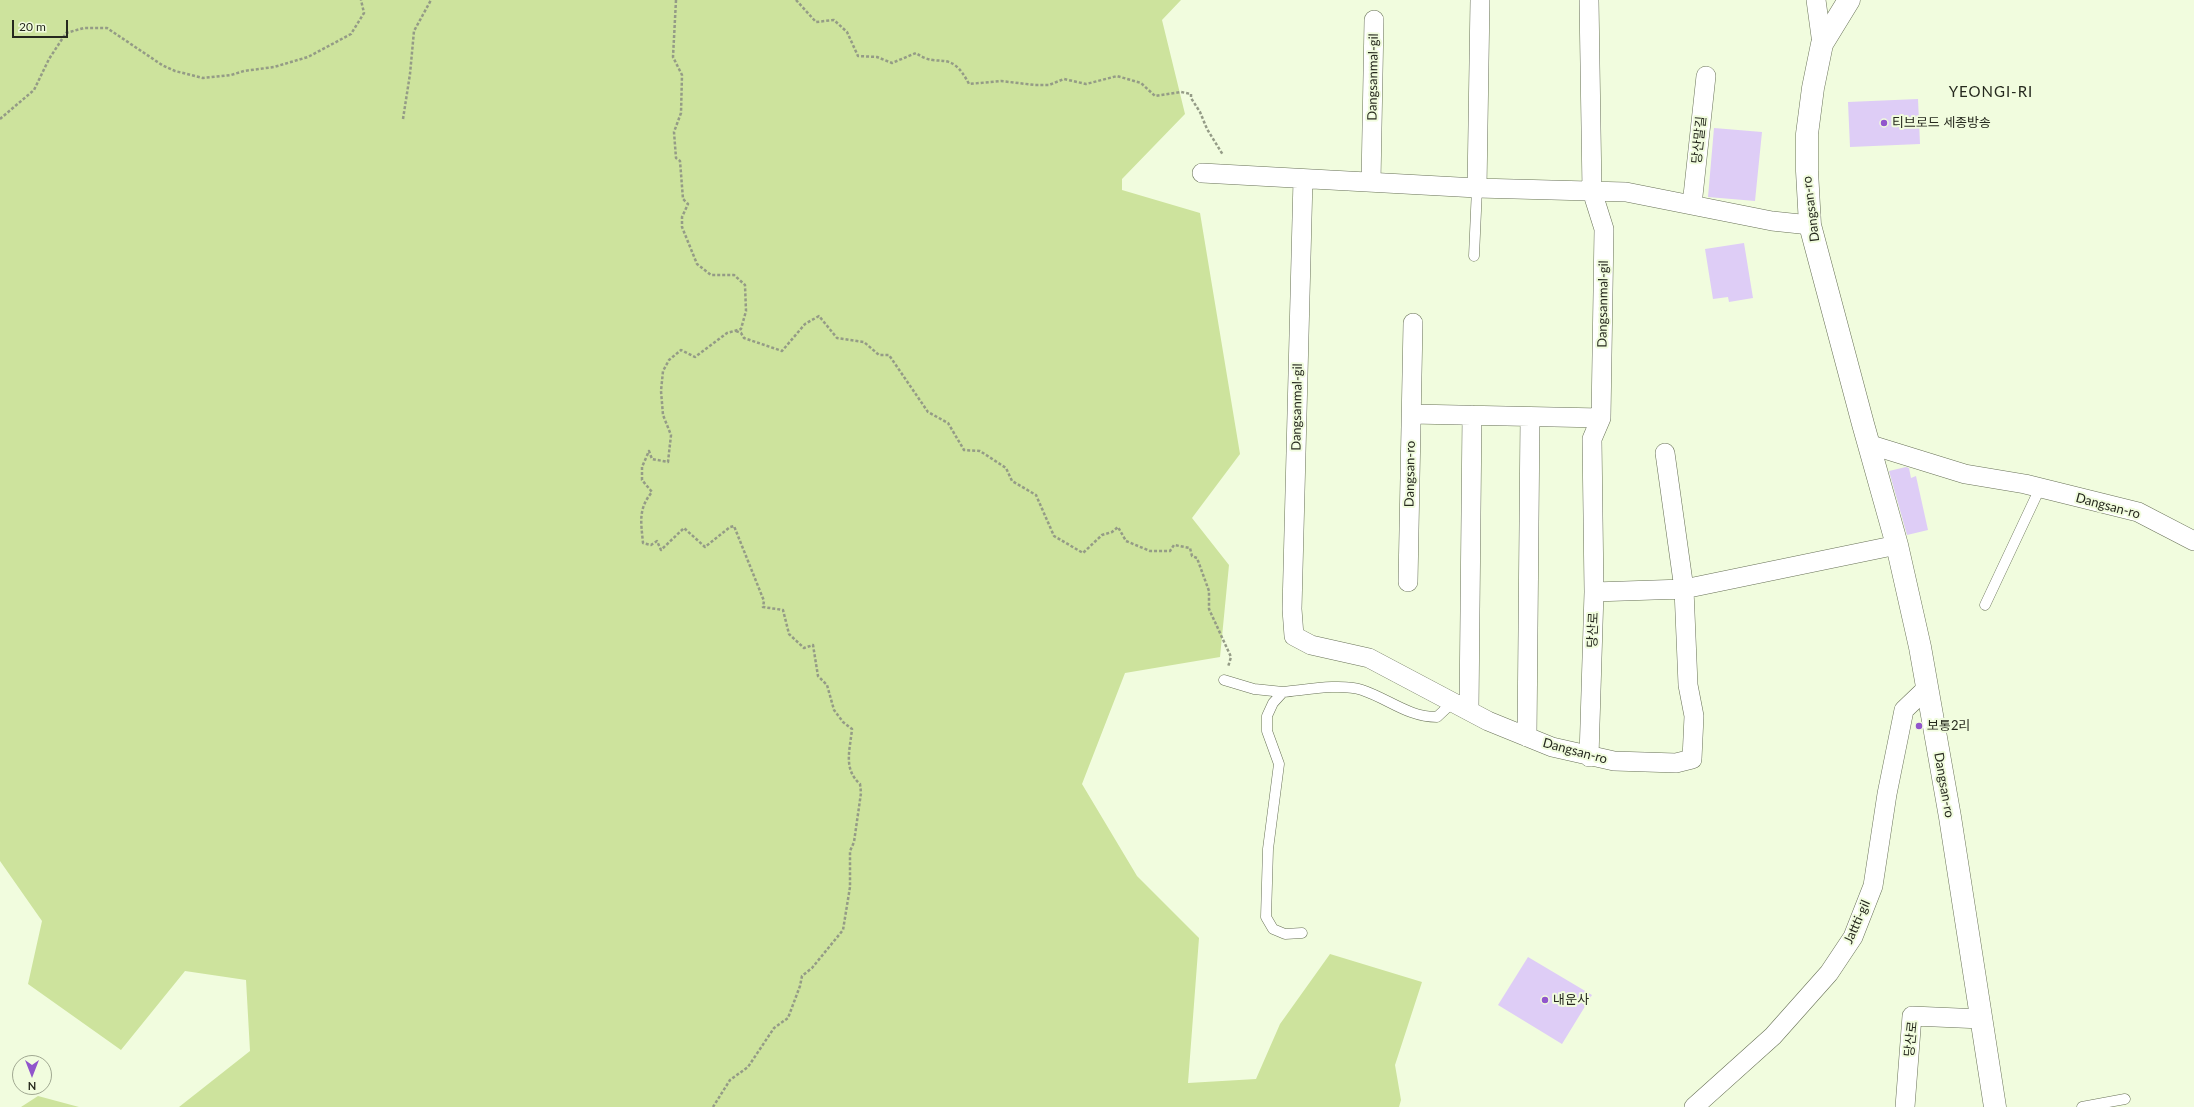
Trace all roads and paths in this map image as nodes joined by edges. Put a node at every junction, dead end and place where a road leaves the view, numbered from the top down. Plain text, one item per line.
1 (361, 0) edge
2 (431, 0) edge
3 (676, 0) edge
4 (796, 0) edge
5 (1480, 0) edge
6 (1589, 0) edge
7 (1816, 0) edge
8 (1849, 0) edge
9 (1374, 20) dead end
10 (1822, 44) junction
11 (1706, 76) dead end
12 (0, 119) edge
13 (403, 119) dead end
14 (1202, 173) dead end
15 (1233, 175) junction
16 (1303, 179) junction
17 (1371, 182) junction
18 (1477, 188) junction
19 (1592, 191) junction
20 (1692, 205) junction
21 (1810, 225) junction
22 (1474, 256) dead end
23 (1413, 323) dead end
24 (736, 330) junction
25 (1412, 414) junction
26 (1472, 415) junction
27 (1530, 417) junction
28 (1601, 418) junction
29 (1868, 444) junction
30 (1665, 453) dead end
31 (2040, 488) junction
32 (2194, 541) edge
33 (1897, 545) junction
34 (1408, 582) dead end
35 (1684, 589) junction
36 (1594, 592) junction
37 (1985, 604) dead end
38 (1294, 636) joint
39 (1224, 680) joint
40 (1927, 688) junction
41 (1283, 692) junction
42 (1461, 706) junction
43 (1527, 737) junction
44 (1588, 757) junction
45 (1302, 933) dead end
46 (1982, 1020) junction
47 (2125, 1099) dead end
48 (713, 1107) edge
49 (1694, 1107) edge
50 (1906, 1107) edge
51 (1995, 1107) edge
52 (2082, 1107) edge

1 - 12 path
2 - 13 path
3 - 24 path
4 - 15 path
5 - 18 street
6 - 19 street, Dangsanmal-gil
7 - 10 street
8 - 10 street, Dangsan-ro
9 - 17 street, Dangsanmal-gil
10 - 21 street, Dangsan-ro
11 - 20 street, 당산말길
14 - 15 street
15 - 16 street
16 - 17 street
16 - 38 street, Dangsanmal-gil
17 - 18 street
18 - 19 street
18 - 22 lane
19 - 20 street
19 - 28 street, Dangsanmal-gil
20 - 21 street
21 - 29 street, Dangsan-ro
23 - 25 street, Dangsan-ro
24 - 39 path
24 - 48 path
25 - 26 street
25 - 34 street, Dangsan-ro
26 - 27 street
26 - 42 street
27 - 28 street
27 - 43 street, Dangsan-ro
28 - 36 street
29 - 31 street, Dangsan-ro
29 - 33 street, Dangsan-ro
30 - 35 street
31 - 32 street, Dangsan-ro
31 - 37 lane
33 - 35 street
33 - 40 street, Dangsan-ro
35 - 36 street
35 - 44 street, Dangsan-ro
36 - 44 street, 당산로
38 - 42 street, Dangsan-ro
39 - 41 lane
40 - 46 street, Dangsan-ro
40 - 49 street, Jattti-gil
41 - 42 lane
41 - 45 lane
42 - 43 street, Dangsan-ro
43 - 44 street, Dangsan-ro
46 - 50 street, 당산로
46 - 51 street, Dangsan-ro
47 - 52 lane

